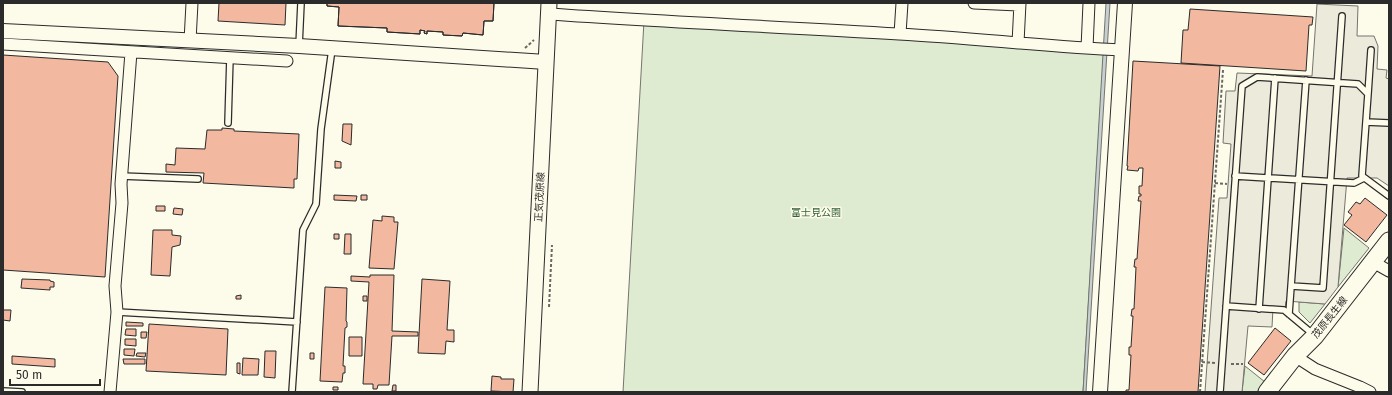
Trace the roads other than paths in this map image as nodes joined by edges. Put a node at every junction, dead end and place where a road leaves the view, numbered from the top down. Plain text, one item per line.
1 (192, 3) edge
2 (301, 3) edge
3 (902, 3) edge
4 (974, 3) edge
5 (1089, 3) edge
6 (1125, 3) edge
7 (1020, 4) edge
8 (549, 8) edge
9 (1342, 16) dead end
10 (3, 31) edge
11 (900, 34) junction
12 (190, 41) junction
13 (1018, 43) junction
14 (3, 44) edge
15 (299, 46) junction
16 (1087, 48) junction
17 (332, 49) junction
18 (1122, 50) junction
19 (1371, 50) dead end
20 (131, 52) junction
21 (230, 58) junction
22 (286, 61) dead end
23 (546, 62) junction
24 (1275, 78) junction
25 (1306, 80) junction
26 (1338, 82) junction
27 (1368, 94) junction
28 (1366, 122) junction
29 (228, 123) dead end
30 (1389, 123) edge
31 (121, 176) junction
32 (1235, 176) junction
33 (1268, 178) junction
34 (1364, 178) junction
35 (198, 179) dead end
36 (1299, 180) junction
37 (1331, 182) junction
38 (1389, 196) edge
39 (1389, 241) edge
40 (1373, 262) junction
41 (1389, 271) edge
42 (1291, 286) junction
43 (1226, 306) junction
44 (1259, 308) junction
45 (117, 312) junction
46 (1289, 314) junction
47 (297, 322) junction
48 (1315, 336) junction
49 (1295, 356) junction
50 (3, 391) edge
51 (22, 392) edge
52 (110, 392) edge
53 (292, 392) edge
54 (530, 392) edge
55 (1100, 392) edge
56 (1220, 392) edge
57 (1267, 392) edge
58 (1370, 392) edge

1 - 12 street
2 - 15 lane
3 - 11 street
4 - 7 street
5 - 16 street
6 - 18 street
7 - 13 street
8 - 11 street
8 - 23 main road, 正気茂原線
9 - 26 lane
10 - 12 street
11 - 13 street
12 - 15 street
13 - 16 street
14 - 20 street
15 - 17 street
16 - 18 street
17 - 23 street
17 - 47 lane
18 - 55 street
19 - 27 lane
20 - 21 street
20 - 31 street
21 - 22 street
21 - 29 lane
23 - 54 main road, 正気茂原線
24 - 25 lane
24 - 32 lane
24 - 33 lane
25 - 26 lane
25 - 36 lane
26 - 27 lane
26 - 37 lane
27 - 28 lane
28 - 30 lane
28 - 34 lane
31 - 35 lane
31 - 45 street
32 - 33 lane
32 - 43 lane
33 - 36 lane
33 - 44 lane
34 - 37 lane
34 - 38 lane
36 - 37 lane
36 - 42 lane
37 - 42 lane
39 - 40 main road, 茂原長生線
40 - 41 street
40 - 48 main road, 茂原長生線
42 - 46 lane
43 - 44 lane
43 - 56 lane
44 - 46 lane
45 - 47 lane
45 - 52 street
46 - 48 lane
47 - 53 lane
48 - 49 main road, 茂原長生線
49 - 57 main road, 茂原長生線
49 - 58 street
50 - 51 lane

